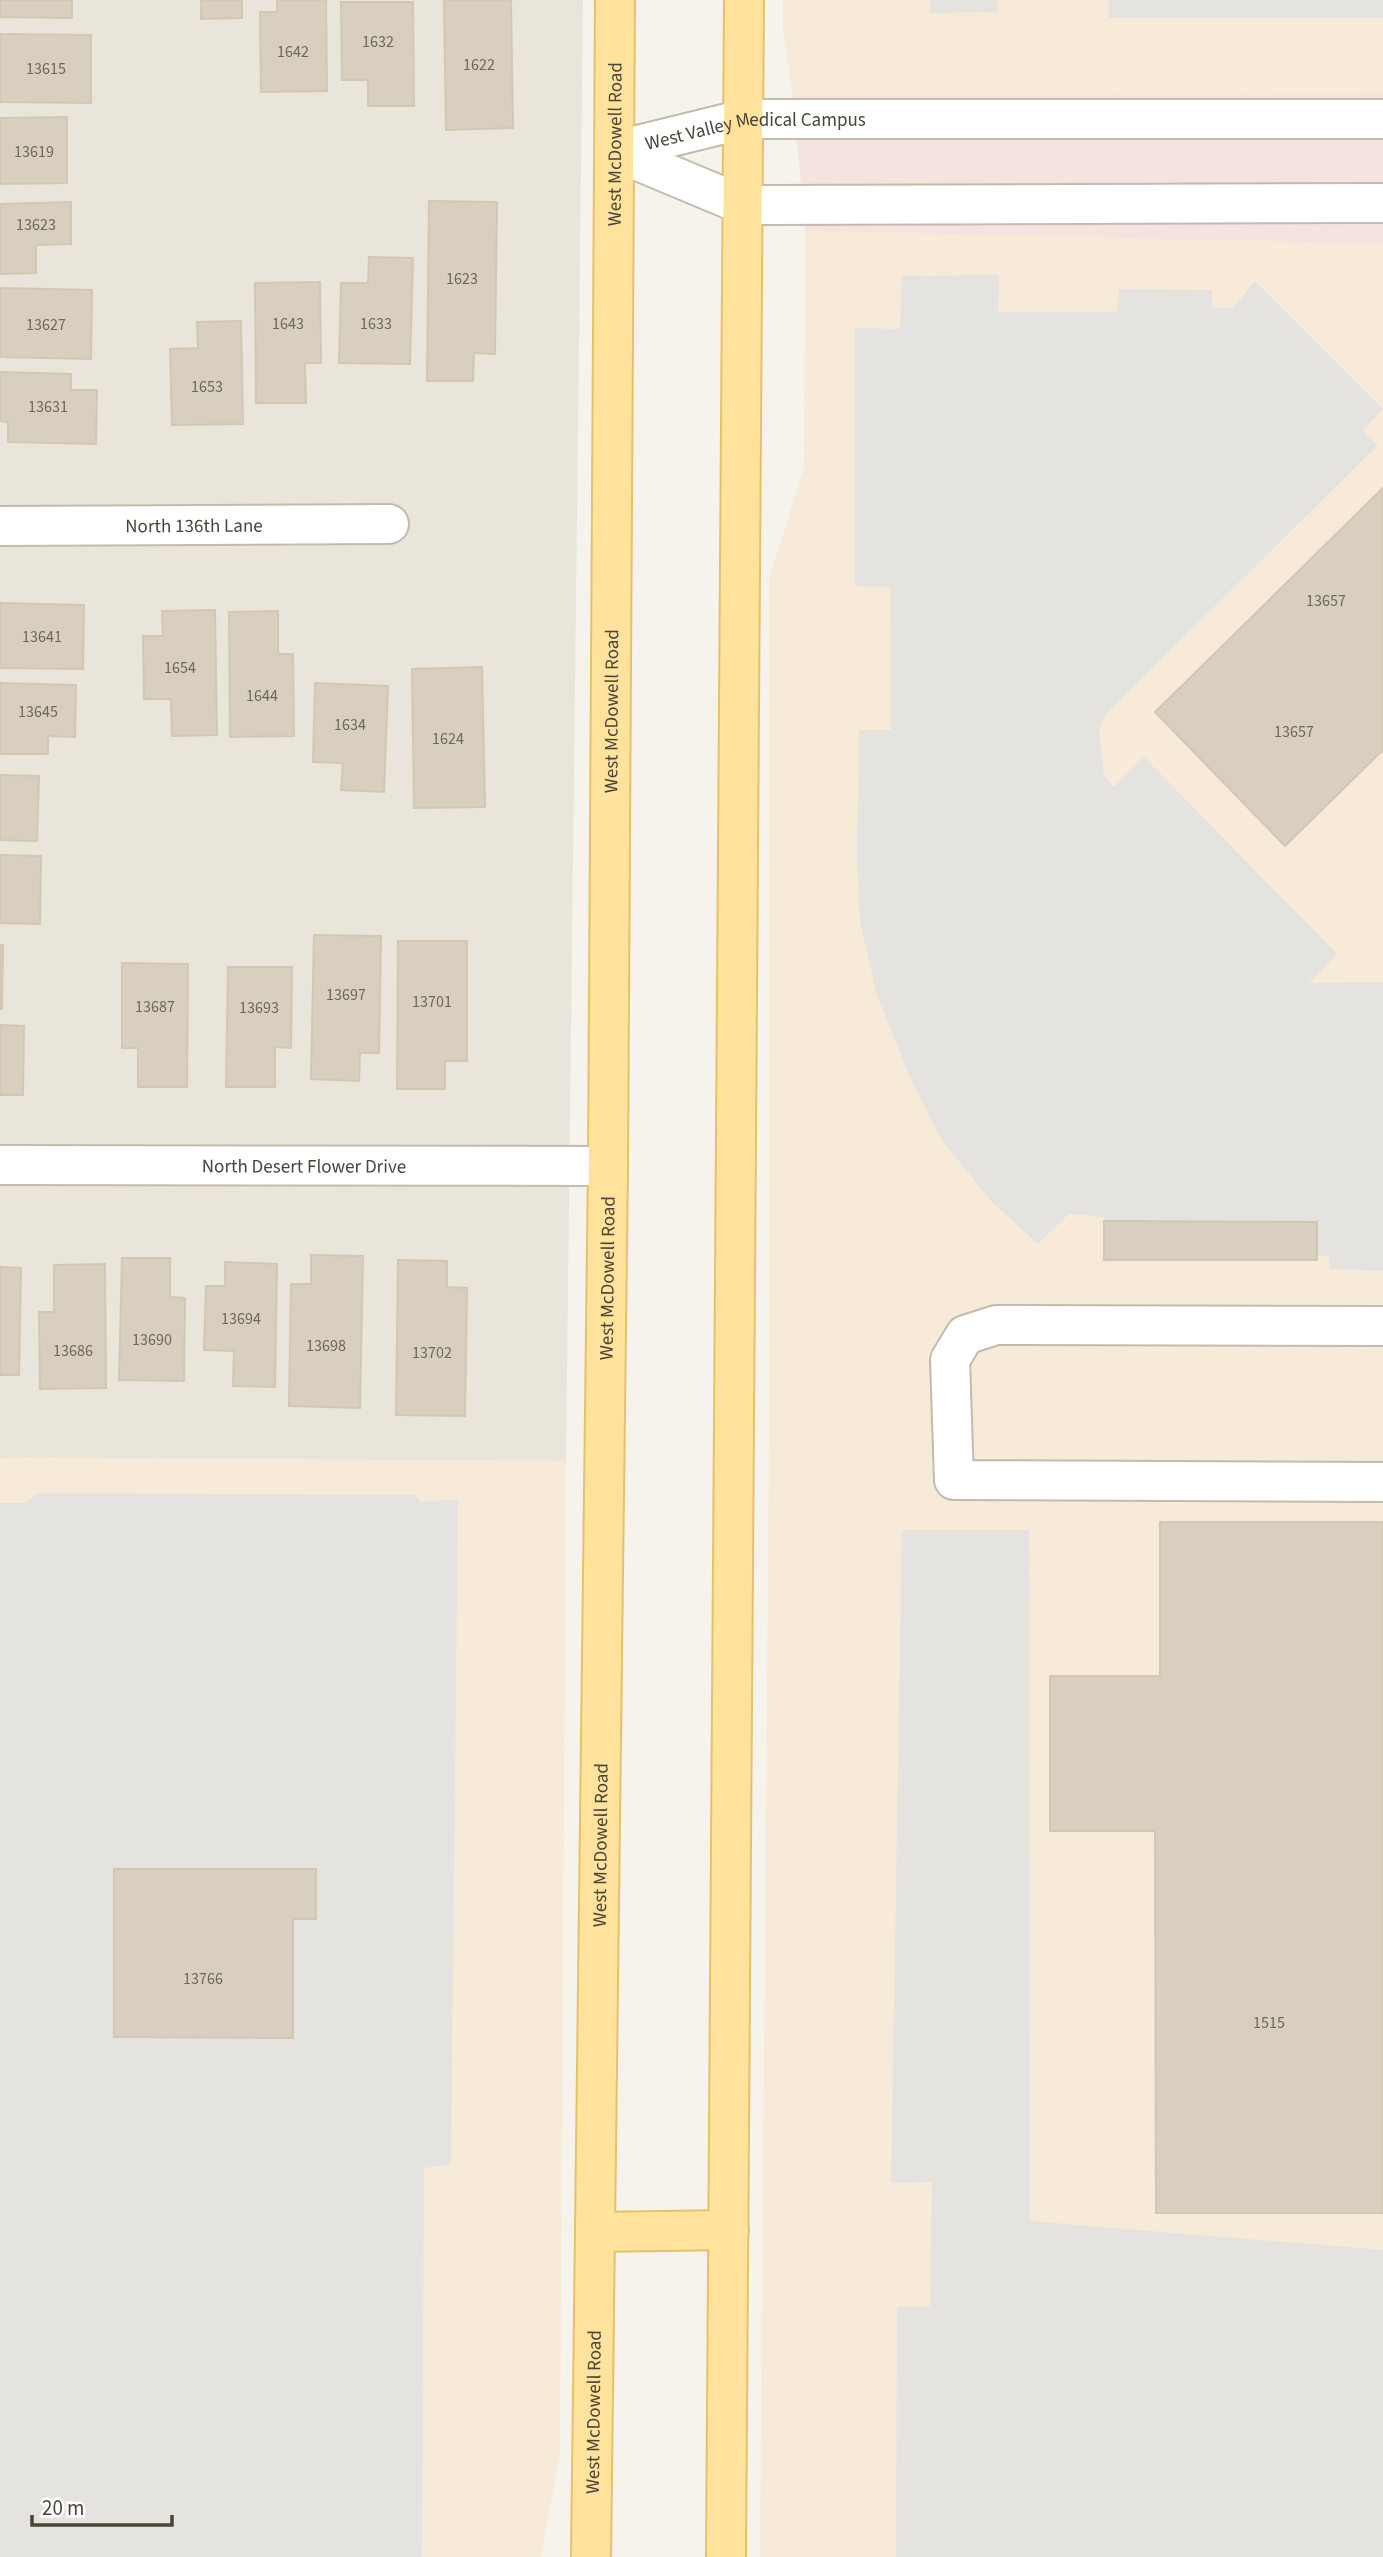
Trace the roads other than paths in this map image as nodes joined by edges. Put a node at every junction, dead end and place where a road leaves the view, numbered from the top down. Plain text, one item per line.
1 (615, 0) edge
2 (744, 0) edge
3 (744, 119) junction
4 (1383, 119) edge
5 (614, 151) junction
6 (1383, 203) edge
7 (743, 205) junction
8 (389, 524) dead end
9 (0, 526) edge
10 (0, 1165) edge
11 (608, 1166) junction
12 (1383, 1326) edge
13 (1383, 1482) edge
14 (729, 2230) junction
15 (595, 2232) junction
16 (591, 2557) edge
17 (726, 2557) edge

1 - 5 main road, West McDowell Road
2 - 3 main road
3 - 4 street, West Valley Medical Campus
3 - 5 street, West Valley Medical Campus
3 - 7 main road
5 - 7 street, West Valley Medical Campus
5 - 11 main road, West McDowell Road
6 - 7 street, West Valley Medical Campus
7 - 14 main road
8 - 9 street, North 136th Lane
10 - 11 street, North Desert Flower Drive
11 - 15 main road, West McDowell Road
12 - 13 street
14 - 15 main road
14 - 17 main road
15 - 16 main road, West McDowell Road

